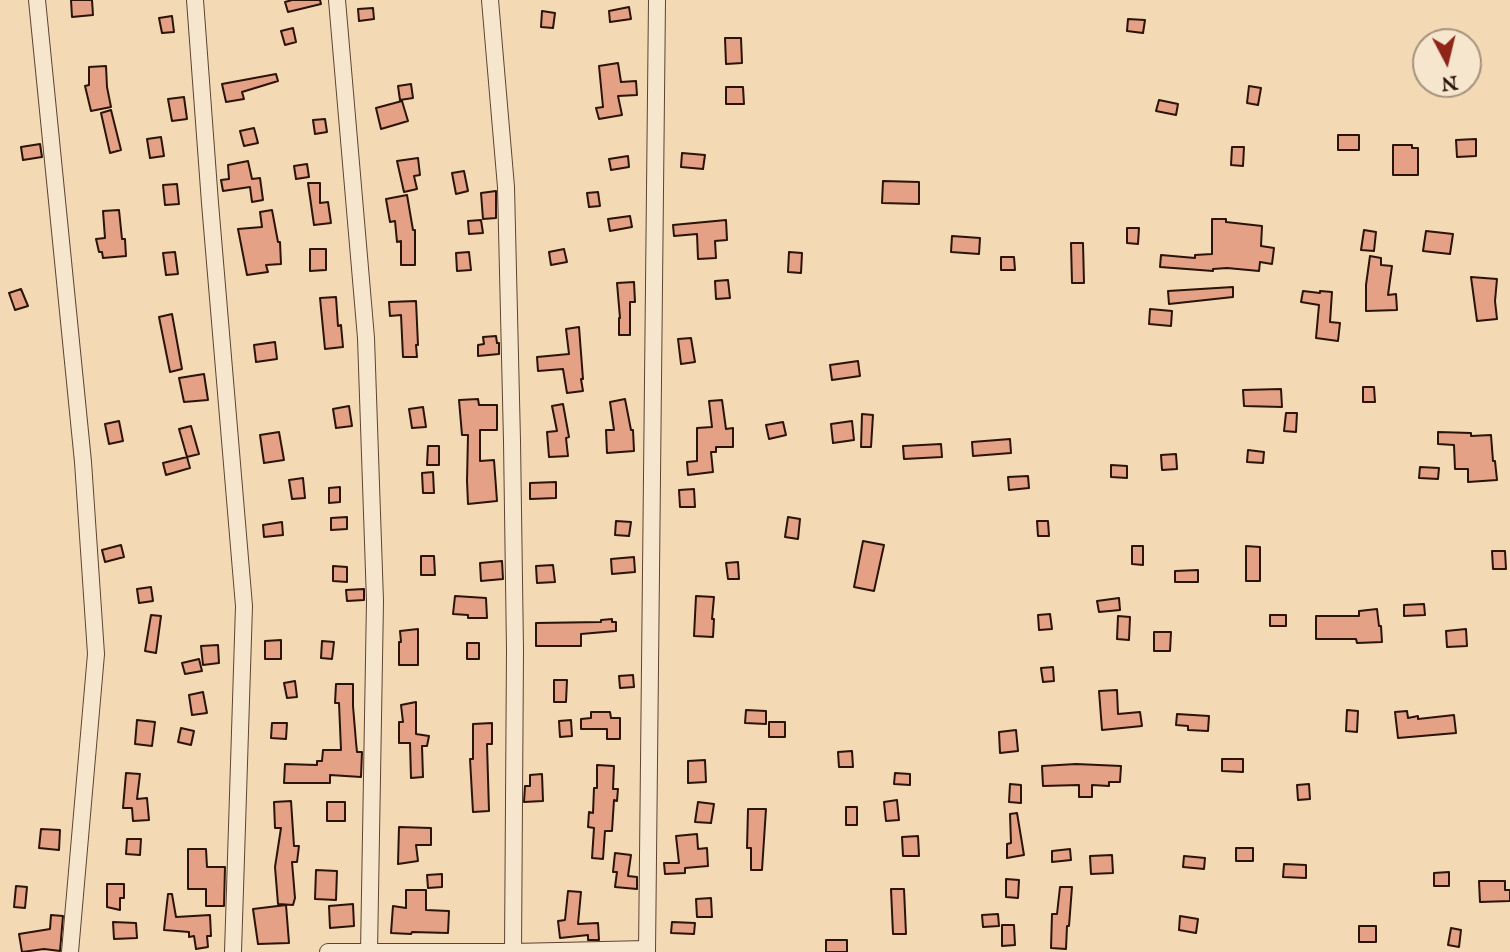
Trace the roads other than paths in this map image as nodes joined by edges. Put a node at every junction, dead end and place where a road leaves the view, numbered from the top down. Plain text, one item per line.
1 (37, 0) edge
2 (195, 0) edge
3 (337, 0) edge
4 (490, 0) edge
5 (657, 0) edge
6 (647, 950) edge
7 (70, 952) edge
8 (233, 952) edge
9 (328, 952) edge
10 (369, 952) edge
11 (513, 952) edge

1 - 7 street
2 - 8 street
3 - 10 street
4 - 11 street
5 - 6 street
6 - 11 street
9 - 10 street
10 - 11 street

